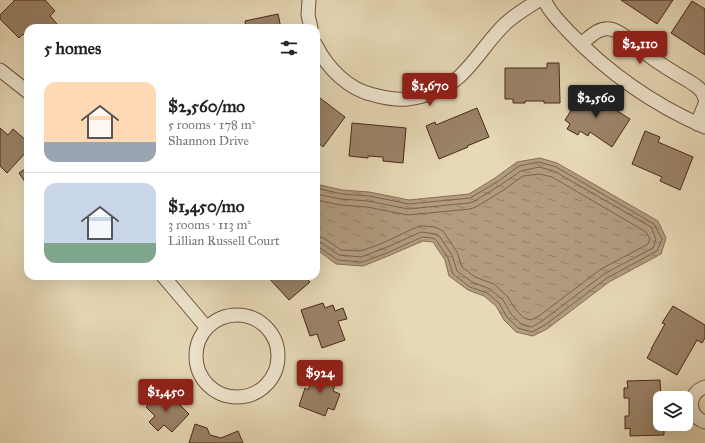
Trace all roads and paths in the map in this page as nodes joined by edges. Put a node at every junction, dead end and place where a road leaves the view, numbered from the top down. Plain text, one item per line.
1 (309, 0) edge
2 (539, 0) edge
3 (544, 0) edge
4 (310, 24) edge
5 (581, 44) junction
6 (320, 52) edge
7 (0, 70) edge
8 (24, 89) edge
9 (705, 99) edge
10 (705, 104) edge
11 (701, 126) edge
12 (166, 280) edge
13 (207, 328) junction
14 (705, 387) edge
15 (705, 422) edge

1 - 4 street
2 - 6 street
3 - 5 street
5 - 9 street
5 - 11 street
7 - 8 street
10 - 11 street
12 - 13 street
13 - 13 street
14 - 15 street

